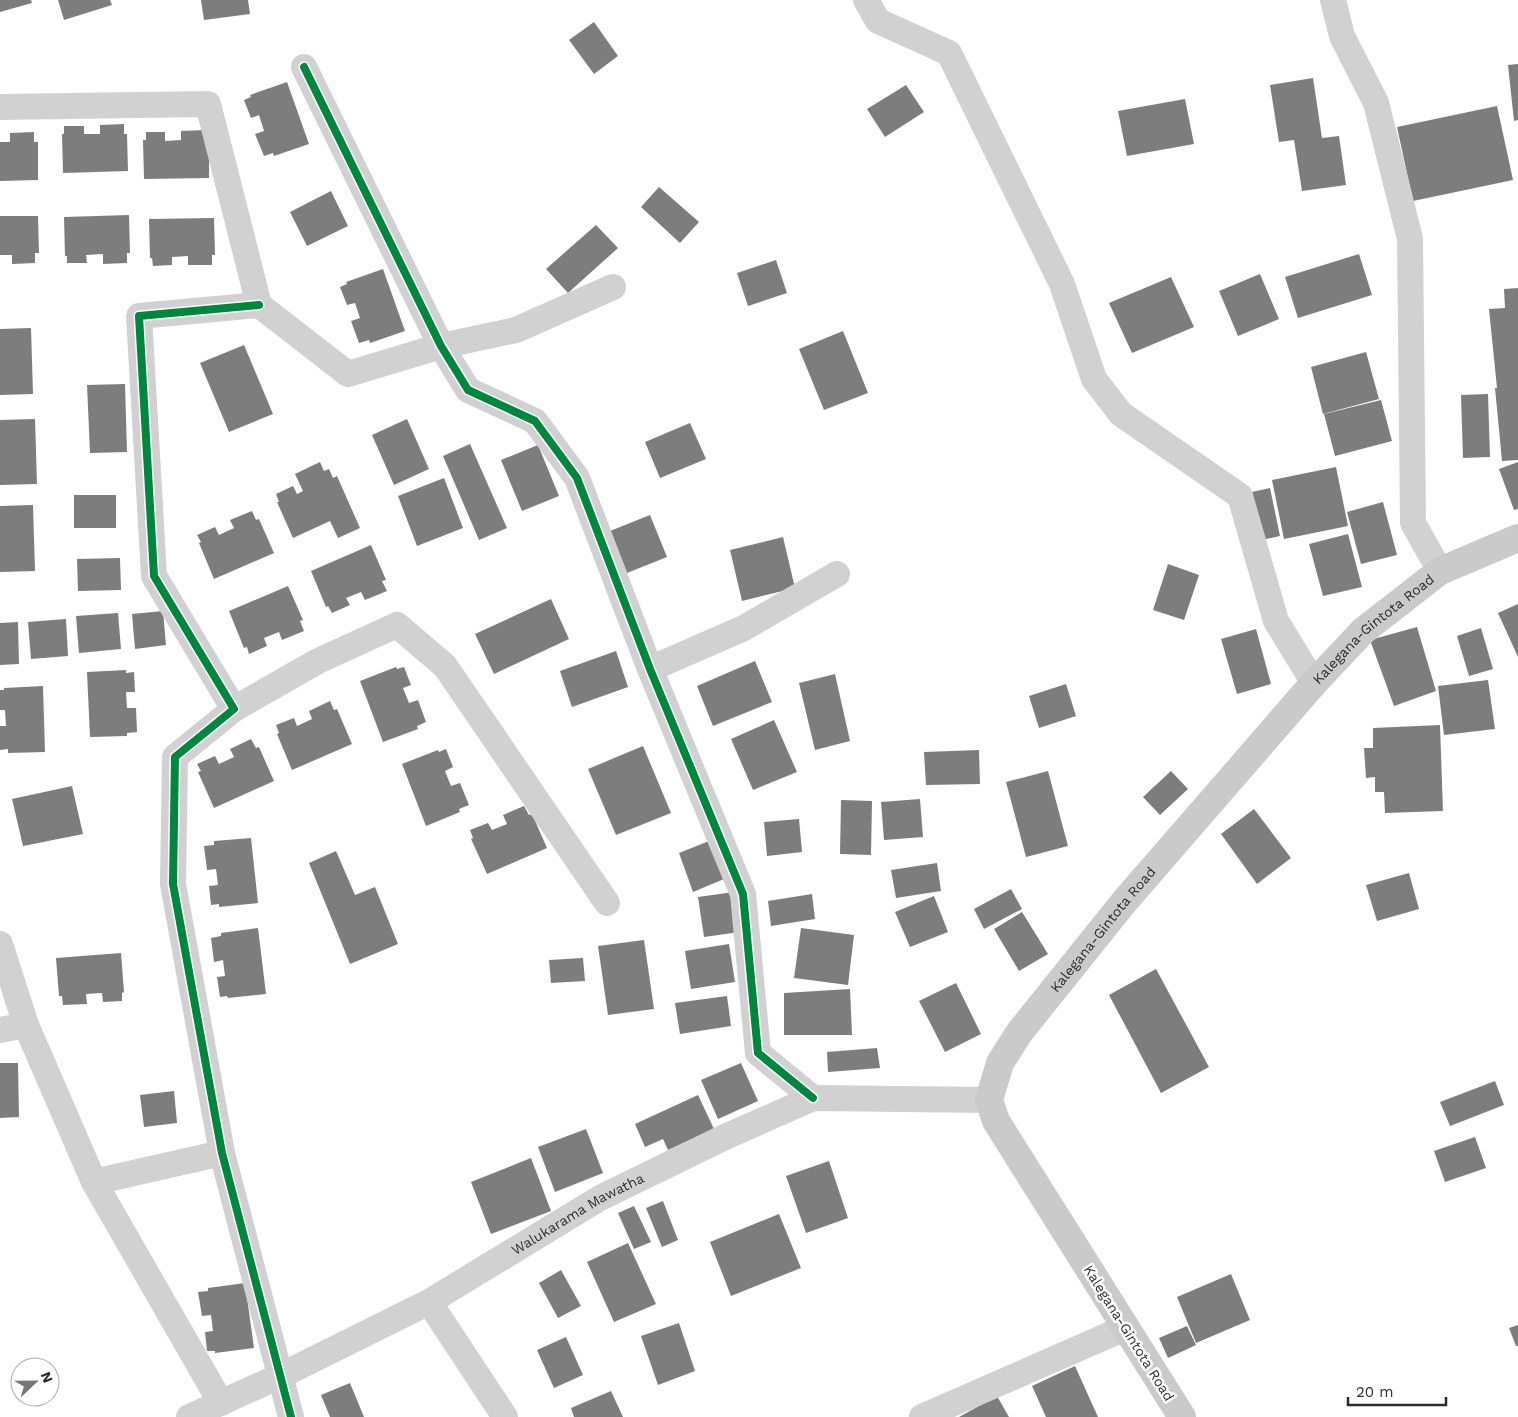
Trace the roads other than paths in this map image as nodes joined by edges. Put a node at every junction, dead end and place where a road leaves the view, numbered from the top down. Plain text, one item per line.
1 (866, 0) edge
2 (1333, 0) edge
3 (304, 67) dead end
4 (0, 107) edge
5 (613, 287) dead end
6 (258, 305) junction
7 (442, 346) junction
8 (1518, 538) edge
9 (1440, 571) junction
10 (837, 574) dead end
11 (650, 669) junction
12 (1314, 683) junction
13 (234, 708) junction
14 (607, 904) dead end
15 (0, 944) edge
16 (26, 1025) junction
17 (0, 1030) edge
18 (813, 1098) junction
19 (989, 1100) junction
20 (222, 1153) junction
21 (94, 1182) junction
22 (429, 1302) junction
23 (1124, 1328) junction
24 (280, 1376) junction
25 (221, 1403) junction
26 (189, 1417) edge
27 (291, 1417) edge
28 (505, 1417) edge
29 (922, 1417) edge
30 (1182, 1417) edge

1 - 12 street
2 - 9 street
3 - 7 street
4 - 6 street
5 - 7 street
6 - 7 street
6 - 13 street
7 - 11 street
8 - 9 main road, Kalegana-Gintota Road
9 - 12 main road, Kalegana-Gintota Road
10 - 11 street
11 - 18 street
12 - 19 main road, Kalegana-Gintota Road
13 - 14 street
13 - 20 street
15 - 16 street
16 - 17 street
16 - 21 street
18 - 19 street, Walukarama Mawatha
18 - 22 street, Walukarama Mawatha
19 - 23 main road, Kalegana-Gintota Road
20 - 21 street
20 - 24 street
21 - 25 street
22 - 24 street, Walukarama Mawatha
22 - 28 street
23 - 29 street
23 - 30 main road, Kalegana-Gintota Road
24 - 25 street, Walukarama Mawatha
24 - 27 street
25 - 26 street, Walukarama Mawatha

